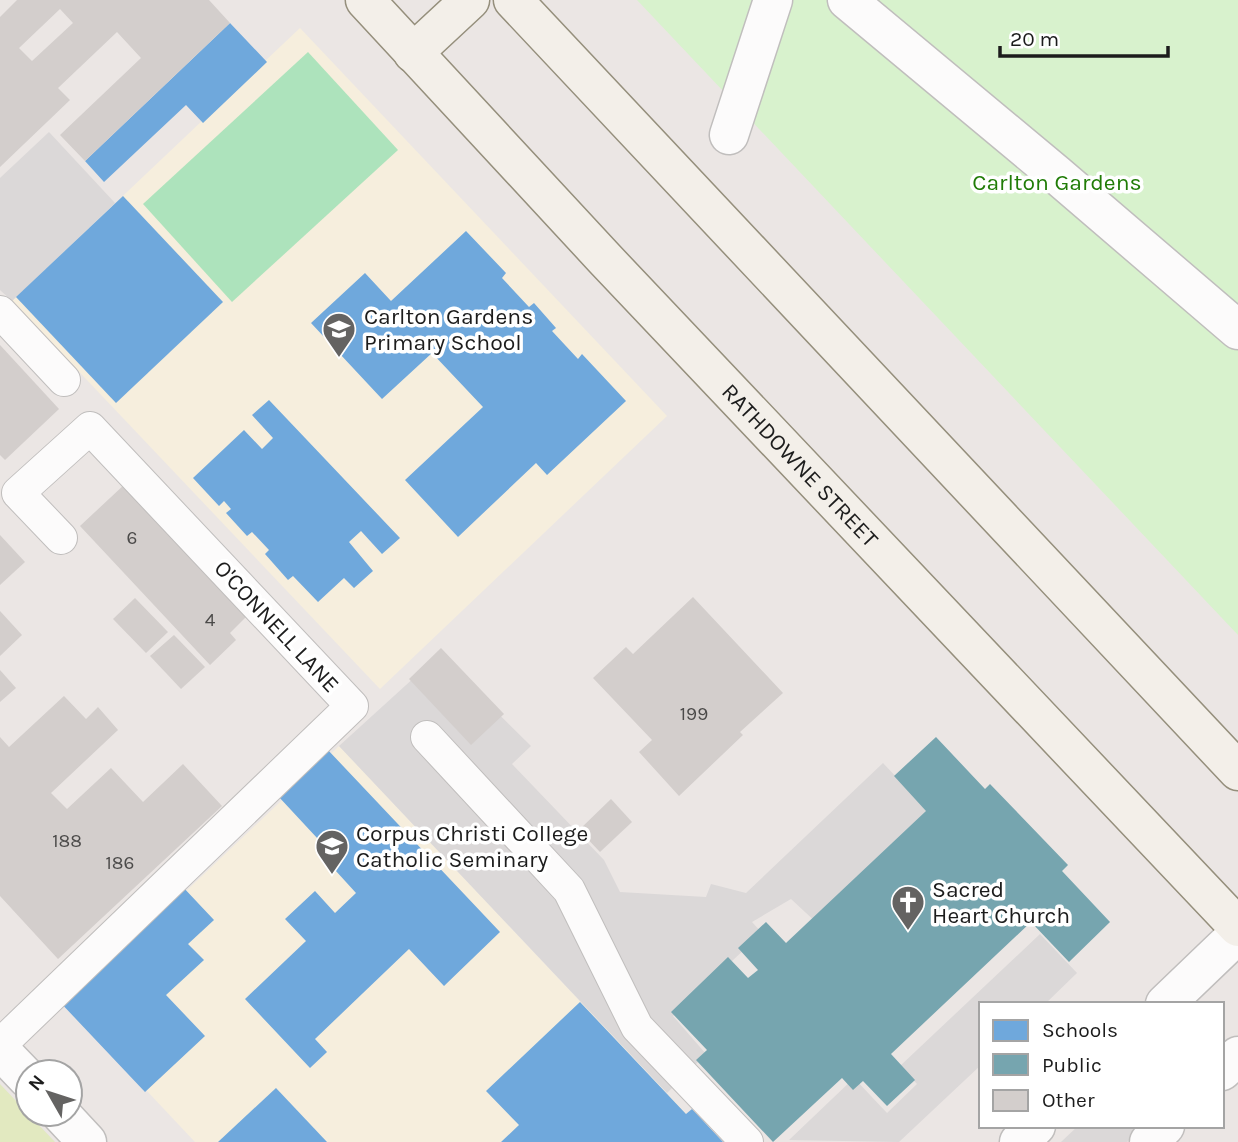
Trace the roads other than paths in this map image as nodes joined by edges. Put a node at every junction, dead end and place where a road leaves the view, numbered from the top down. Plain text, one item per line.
1 (365, 0) edge
2 (470, 0) edge
3 (513, 0) edge
4 (773, 0) edge
5 (847, 0) edge
6 (413, 53) junction
7 (729, 135) dead end
8 (4, 324) edge
9 (1238, 330) edge
10 (64, 380) dead end
11 (61, 538) dead end
12 (428, 737) dead end
13 (1238, 771) edge
14 (1238, 928) edge
15 (1238, 934) edge
16 (1167, 1002) edge
17 (0, 1047) edge
18 (1238, 1056) edge
19 (14, 1063) edge
20 (1224, 1069) edge
21 (74, 1128) edge
22 (1034, 1128) edge
23 (1163, 1128) edge
24 (87, 1142) edge
25 (747, 1142) edge
26 (1020, 1142) edge
27 (1149, 1142) edge

1 - 6 main road, RATHDOWNE STREET
2 - 6 main road
3 - 13 main road
4 - 7 street
5 - 9 street
6 - 14 main road, RATHDOWNE STREET
8 - 10 lane
11 - 17 lane, O'CONNELL LANE
12 - 25 lane
15 - 16 street
17 - 19 street
18 - 20 street
21 - 24 street
22 - 26 street
23 - 27 street

